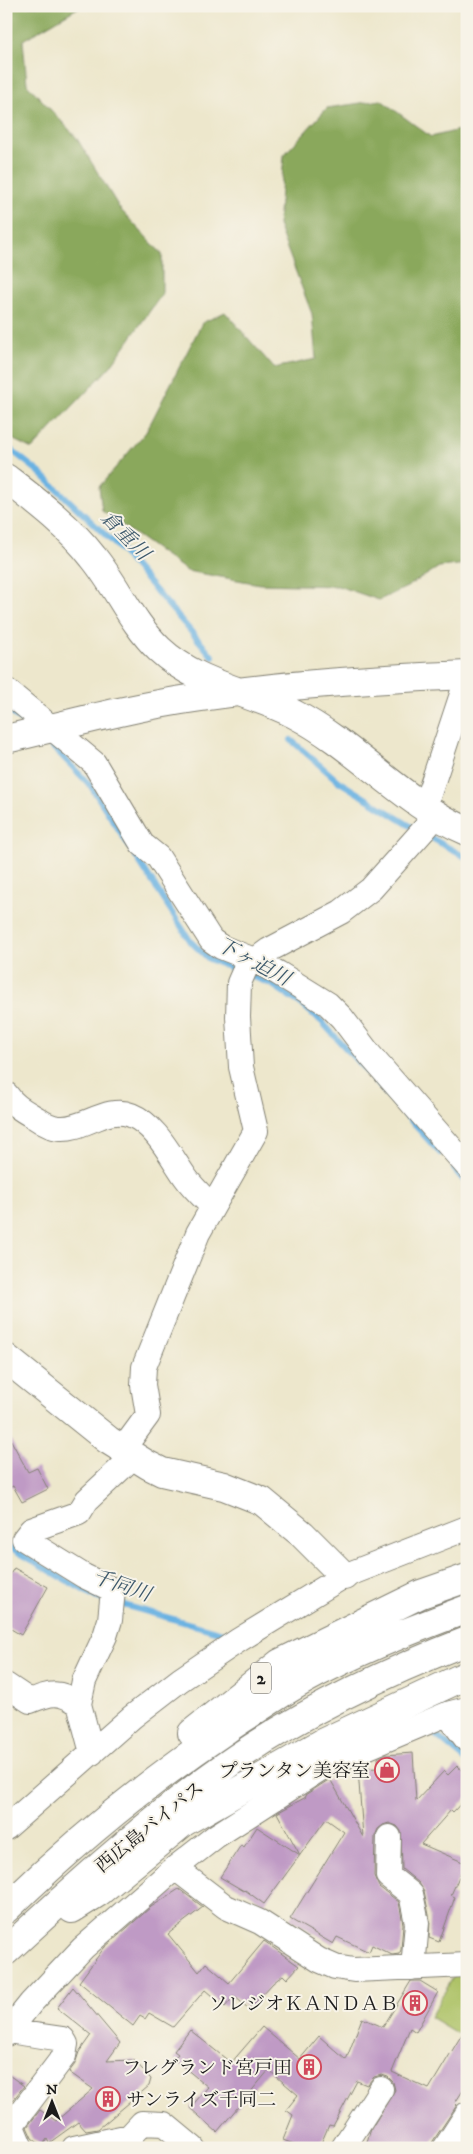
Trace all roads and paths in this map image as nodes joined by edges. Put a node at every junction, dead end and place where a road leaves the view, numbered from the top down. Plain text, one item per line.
1 (6, 478) edge
2 (467, 675) edge
3 (467, 679) edge
4 (6, 690) edge
5 (245, 693) junction
6 (51, 728) junction
7 (13, 737) edge
8 (426, 822) junction
9 (467, 831) edge
10 (246, 970) junction
11 (6, 1094) edge
12 (467, 1166) edge
13 (212, 1206) junction
14 (6, 1358) edge
15 (128, 1453) junction
16 (467, 1528) edge
17 (15, 1535) edge
18 (344, 1576) junction
19 (467, 1578) edge
20 (467, 1609) edge
21 (467, 1641) edge
22 (467, 1675) edge
23 (6, 1685) edge
24 (79, 1704) junction
25 (457, 1711) edge
26 (467, 1740) edge
27 (92, 1753) junction
28 (6, 1828) edge
29 (91, 1832) junction
30 (389, 1837) dead end
31 (175, 1868) junction
32 (6, 1909) edge
33 (6, 1951) edge
34 (467, 1965) edge
35 (413, 1968) junction
36 (7, 2032) edge
37 (381, 2089) dead end
38 (467, 2114) edge
39 (132, 2142) edge
40 (21, 2148) edge
41 (74, 2148) edge
42 (193, 2148) edge
43 (343, 2148) edge
44 (445, 2148) edge

1 - 5 main road
2 - 5 main road
3 - 8 street
4 - 6 street
5 - 6 main road
5 - 8 main road
6 - 7 main road
6 - 10 street
8 - 9 main road
8 - 10 street
10 - 12 street
10 - 13 street
11 - 13 street
13 - 15 street
14 - 15 main road
15 - 17 street
15 - 18 main road
16 - 18 street
17 - 24 street
18 - 27 street
19 - 29 main road, 2
20 - 29 main road, 西広島バイパス / 2
21 - 33 main road, 西広島バイパス
22 - 33 main road
23 - 24 street
24 - 27 street
25 - 26 street
25 - 31 street
27 - 28 street
29 - 32 main road, 西広島バイパス / 2
30 - 35 street
31 - 35 street
31 - 36 street
34 - 35 street
36 - 40 street
37 - 43 street
38 - 44 street
39 - 41 street
39 - 42 street

